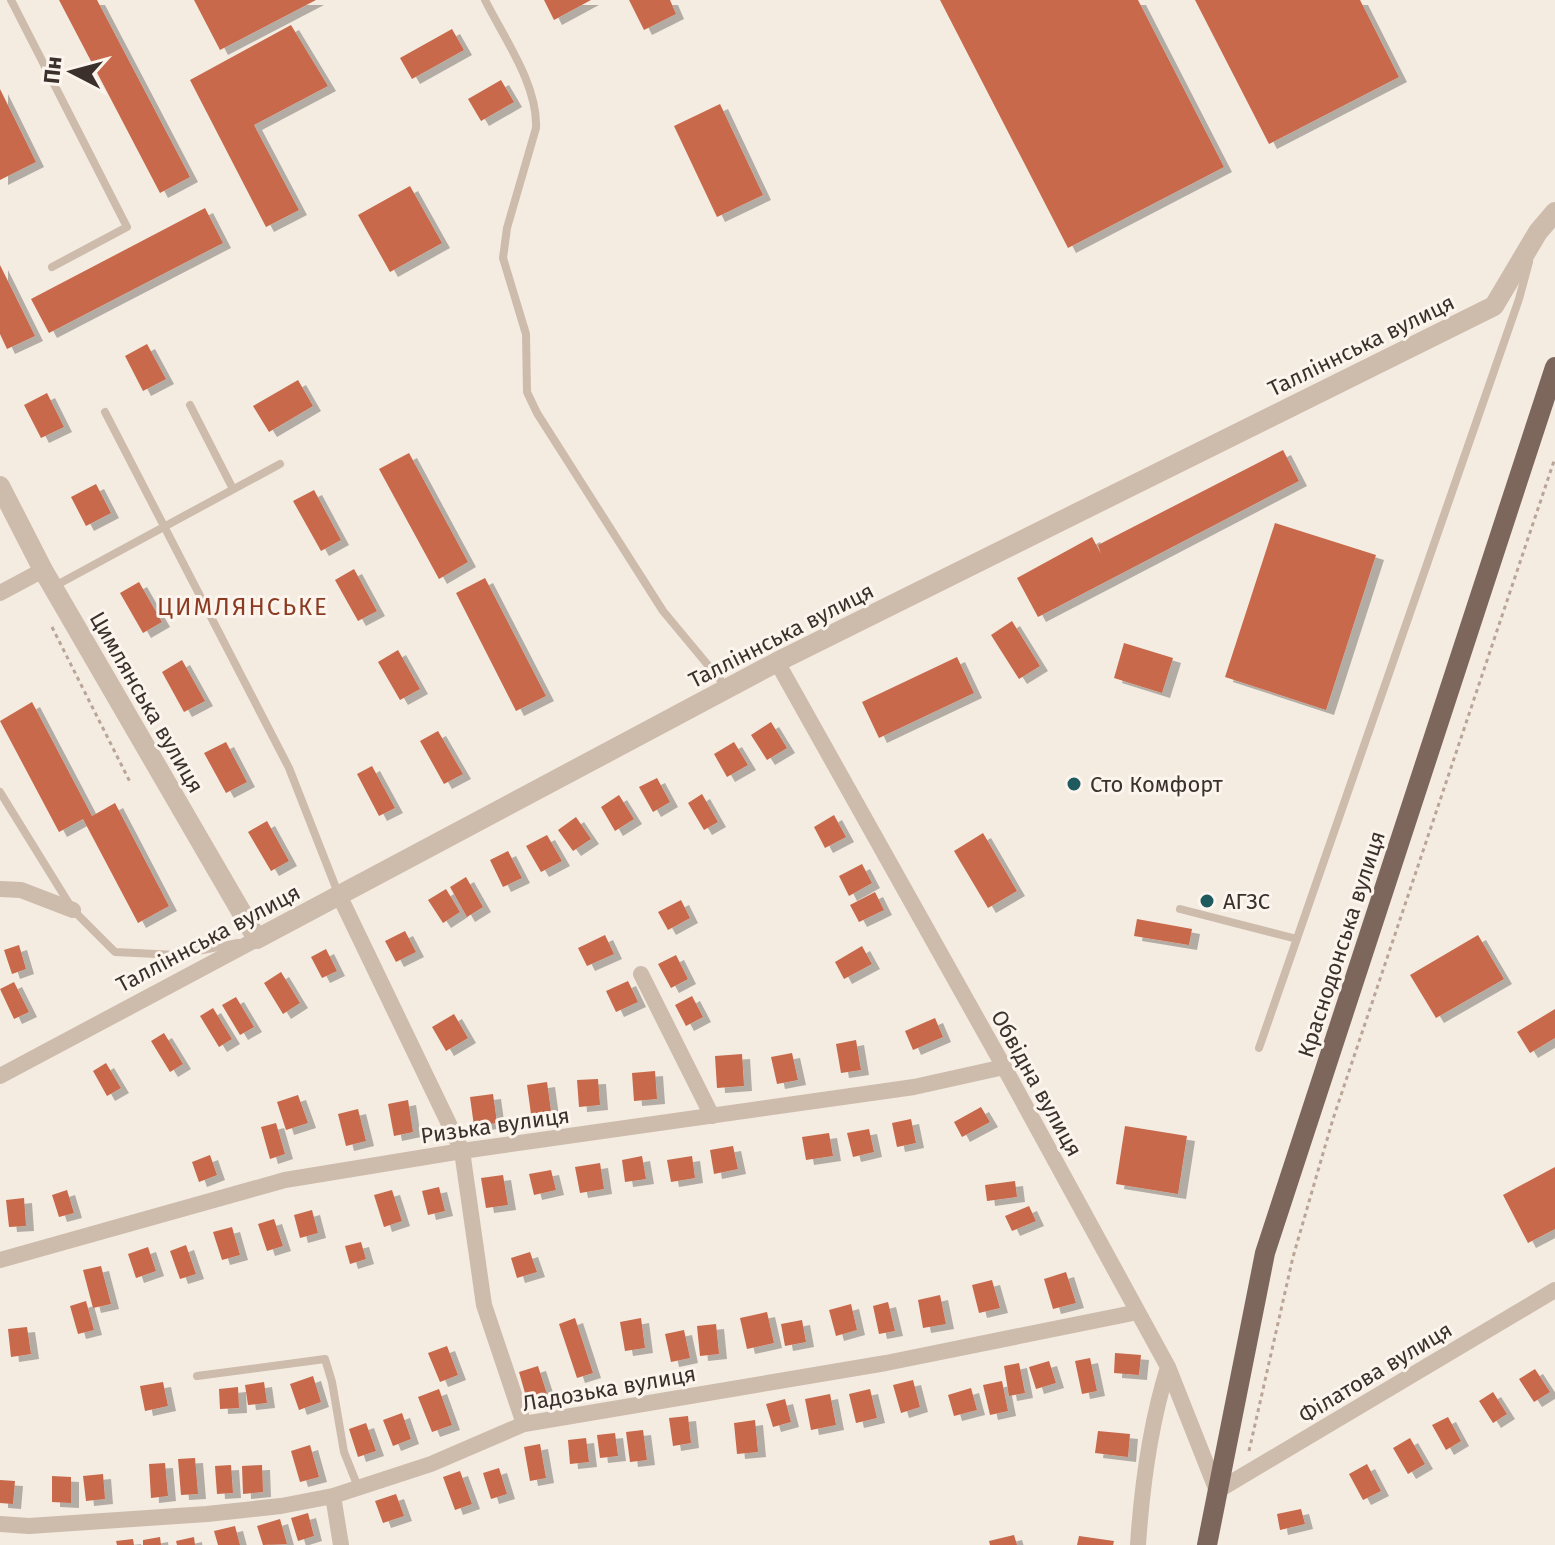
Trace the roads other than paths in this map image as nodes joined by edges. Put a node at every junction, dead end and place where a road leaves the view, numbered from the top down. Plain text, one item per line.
1 (11, 0) edge
2 (485, 0) edge
3 (1555, 212) edge
4 (1538, 232) junction
5 (52, 267) dead end
6 (1555, 367) edge
7 (190, 405) dead end
8 (105, 412) dead end
9 (280, 464) dead end
10 (0, 486) edge
11 (233, 489) junction
12 (164, 526) junction
13 (48, 579) junction
14 (0, 593) edge
15 (777, 662) junction
16 (727, 689) junction
17 (0, 792) edge
18 (0, 889) edge
19 (339, 895) junction
20 (1180, 909) dead end
21 (73, 910) junction
22 (257, 939) junction
23 (1297, 939) junction
24 (641, 974) dead end
25 (1259, 1048) dead end
26 (1004, 1067) junction
27 (0, 1076) edge
28 (712, 1116) junction
29 (462, 1151) junction
30 (0, 1260) edge
31 (1555, 1290) edge
32 (1138, 1312) junction
33 (1168, 1367) junction
34 (197, 1376) dead end
35 (524, 1424) junction
36 (358, 1488) junction
37 (1217, 1491) junction
38 (333, 1496) junction
39 (0, 1524) edge
40 (341, 1545) edge
41 (1138, 1545) edge
42 (1207, 1545) edge

1 - 5 lane
2 - 16 lane
3 - 4 street, Талліннська вулиця
4 - 15 street, Талліннська вулиця
4 - 23 lane
6 - 37 main road, Краснодонська вулиця
7 - 11 lane
8 - 12 lane
9 - 11 lane
10 - 13 street, Цимлянська вулиця
11 - 12 lane
12 - 13 lane
12 - 19 lane
13 - 14 street
13 - 22 street, Цимлянська вулиця
15 - 16 street, Талліннська вулиця
15 - 26 street, Обвідна вулиця
16 - 19 street, Талліннська вулиця
17 - 21 lane
18 - 21 street
19 - 22 street, Талліннська вулиця
19 - 29 street
20 - 23 lane
21 - 22 lane
22 - 27 street, Талліннська вулиця
23 - 25 lane
24 - 28 street
26 - 28 street, Ризька вулиця
26 - 32 street, Обвідна вулиця
28 - 29 street, Ризька вулиця
29 - 30 street, Ризька вулиця
29 - 35 street
31 - 37 street, Філатова вулиця
32 - 33 street, Обвідна вулиця
32 - 35 street, Ладозька вулиця
33 - 37 street, Обвідна вулиця
33 - 41 street
34 - 36 lane
35 - 36 street, Ладозька вулиця
36 - 38 street, Ладозька вулиця
37 - 42 main road, Краснодонська вулиця
38 - 39 street, Ладозька вулиця
38 - 40 street

